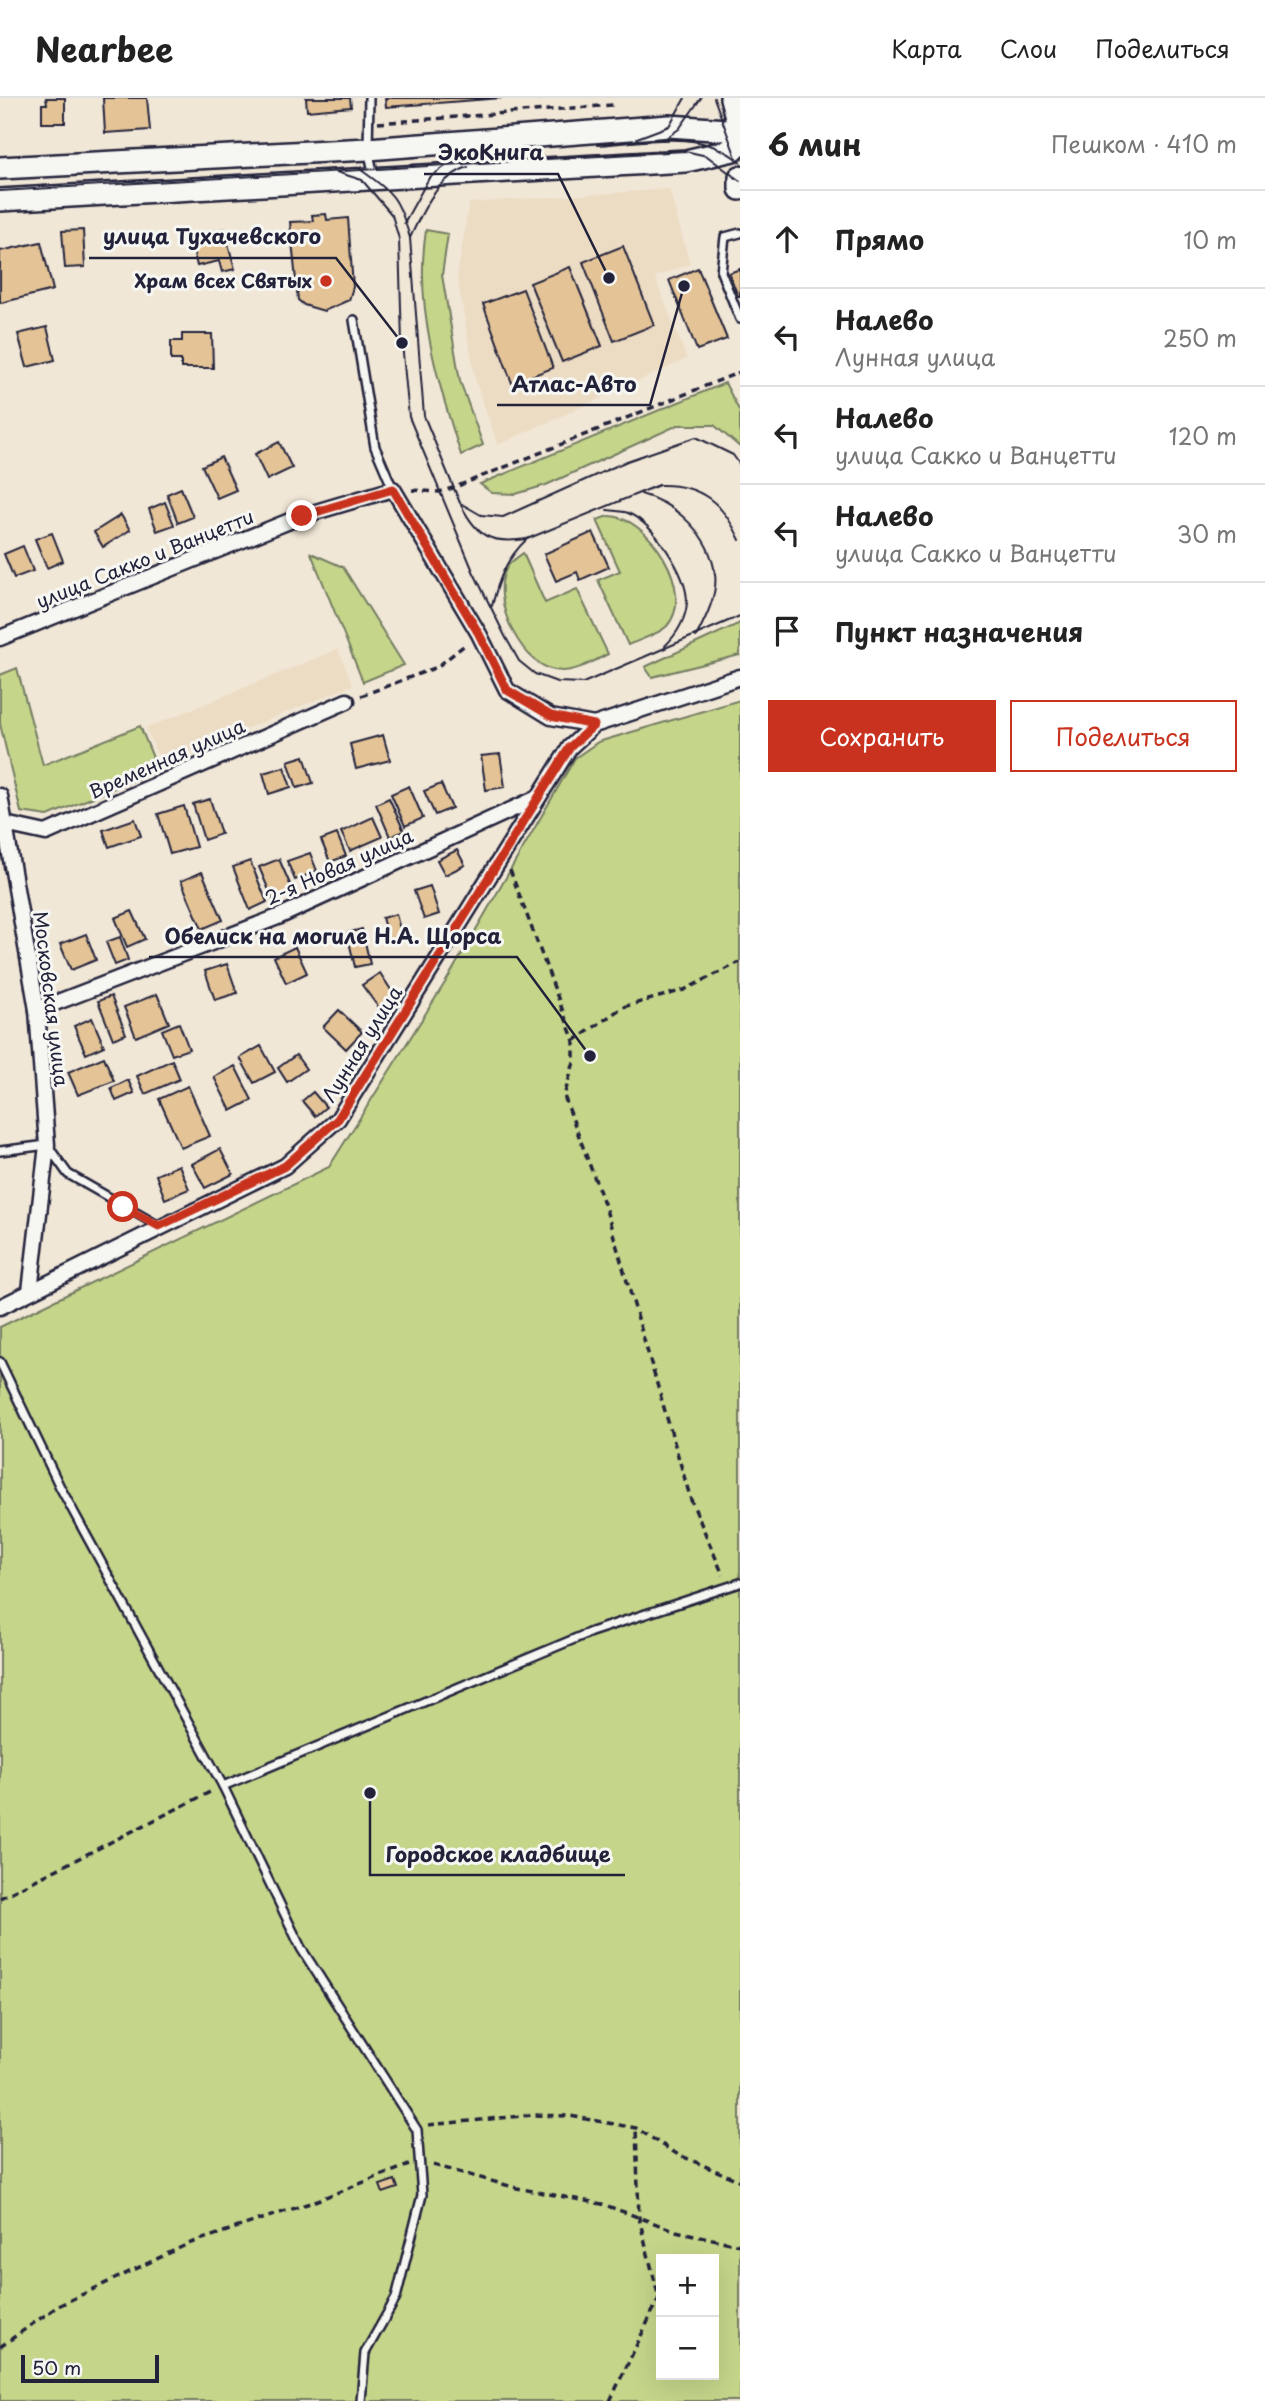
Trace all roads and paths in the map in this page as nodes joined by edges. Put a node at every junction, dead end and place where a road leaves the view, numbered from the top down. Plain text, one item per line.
1 (369, 98) edge
2 (731, 98) edge
3 (613, 104) dead end
4 (369, 124) junction
5 (740, 132) edge
6 (740, 141) edge
7 (368, 149) junction
8 (0, 168) edge
9 (740, 177) edge
10 (375, 180) junction
11 (740, 188) edge
12 (0, 200) edge
13 (740, 233) edge
14 (740, 319) edge
15 (354, 320) dead end
16 (740, 372) edge
17 (393, 489) junction
18 (479, 634) junction
19 (0, 638) edge
20 (740, 677) edge
21 (346, 701) joint
22 (594, 725) junction
23 (0, 796) edge
24 (537, 798) junction
25 (3, 824) edge
26 (501, 856) junction
27 (740, 962) edge
28 (37, 1010) junction
29 (574, 1041) junction
30 (47, 1145) junction
31 (0, 1151) edge
32 (159, 1226) junction
33 (30, 1291) junction
34 (0, 1307) edge
35 (0, 1362) edge
36 (740, 1583) edge
37 (728, 1587) junction
38 (223, 1786) junction
39 (0, 1898) edge
40 (636, 2128) junction
41 (417, 2130) junction
42 (419, 2161) junction
43 (740, 2181) edge
44 (639, 2218) junction
45 (740, 2245) edge
46 (0, 2347) edge
47 (361, 2401) edge
48 (610, 2401) edge

1 - 4 lane
2 - 5 main road
3 - 4 path
4 - 7 lane
6 - 7 main road
6 - 10 main road
7 - 8 main road
7 - 10 lane
9 - 11 main road
10 - 12 main road
13 - 14 lane
15 - 17 lane
16 - 17 path
17 - 18 street
17 - 19 street, улица Сакко и Ванцетти
18 - 21 path
18 - 22 street
20 - 22 street, Лунная улица
21 - 25 street, Временная улица
22 - 24 street, Лунная улица
23 - 25 street, Московская улица
24 - 26 street, Лунная улица
24 - 28 street, 2-я Новая улица
25 - 28 street, Московская улица
26 - 29 path
26 - 32 street, Лунная улица
27 - 29 path
28 - 30 street, Московская улица
29 - 37 path
30 - 31 lane
30 - 32 lane
30 - 33 street, Московская улица
32 - 33 street, Лунная улица
33 - 34 street, Лунная улица
35 - 38 lane
36 - 37 lane
37 - 38 lane
38 - 39 path
38 - 41 lane
40 - 41 path
40 - 43 path
40 - 44 path
41 - 42 lane
42 - 44 path
42 - 46 path
42 - 47 lane
44 - 45 path
44 - 48 path

